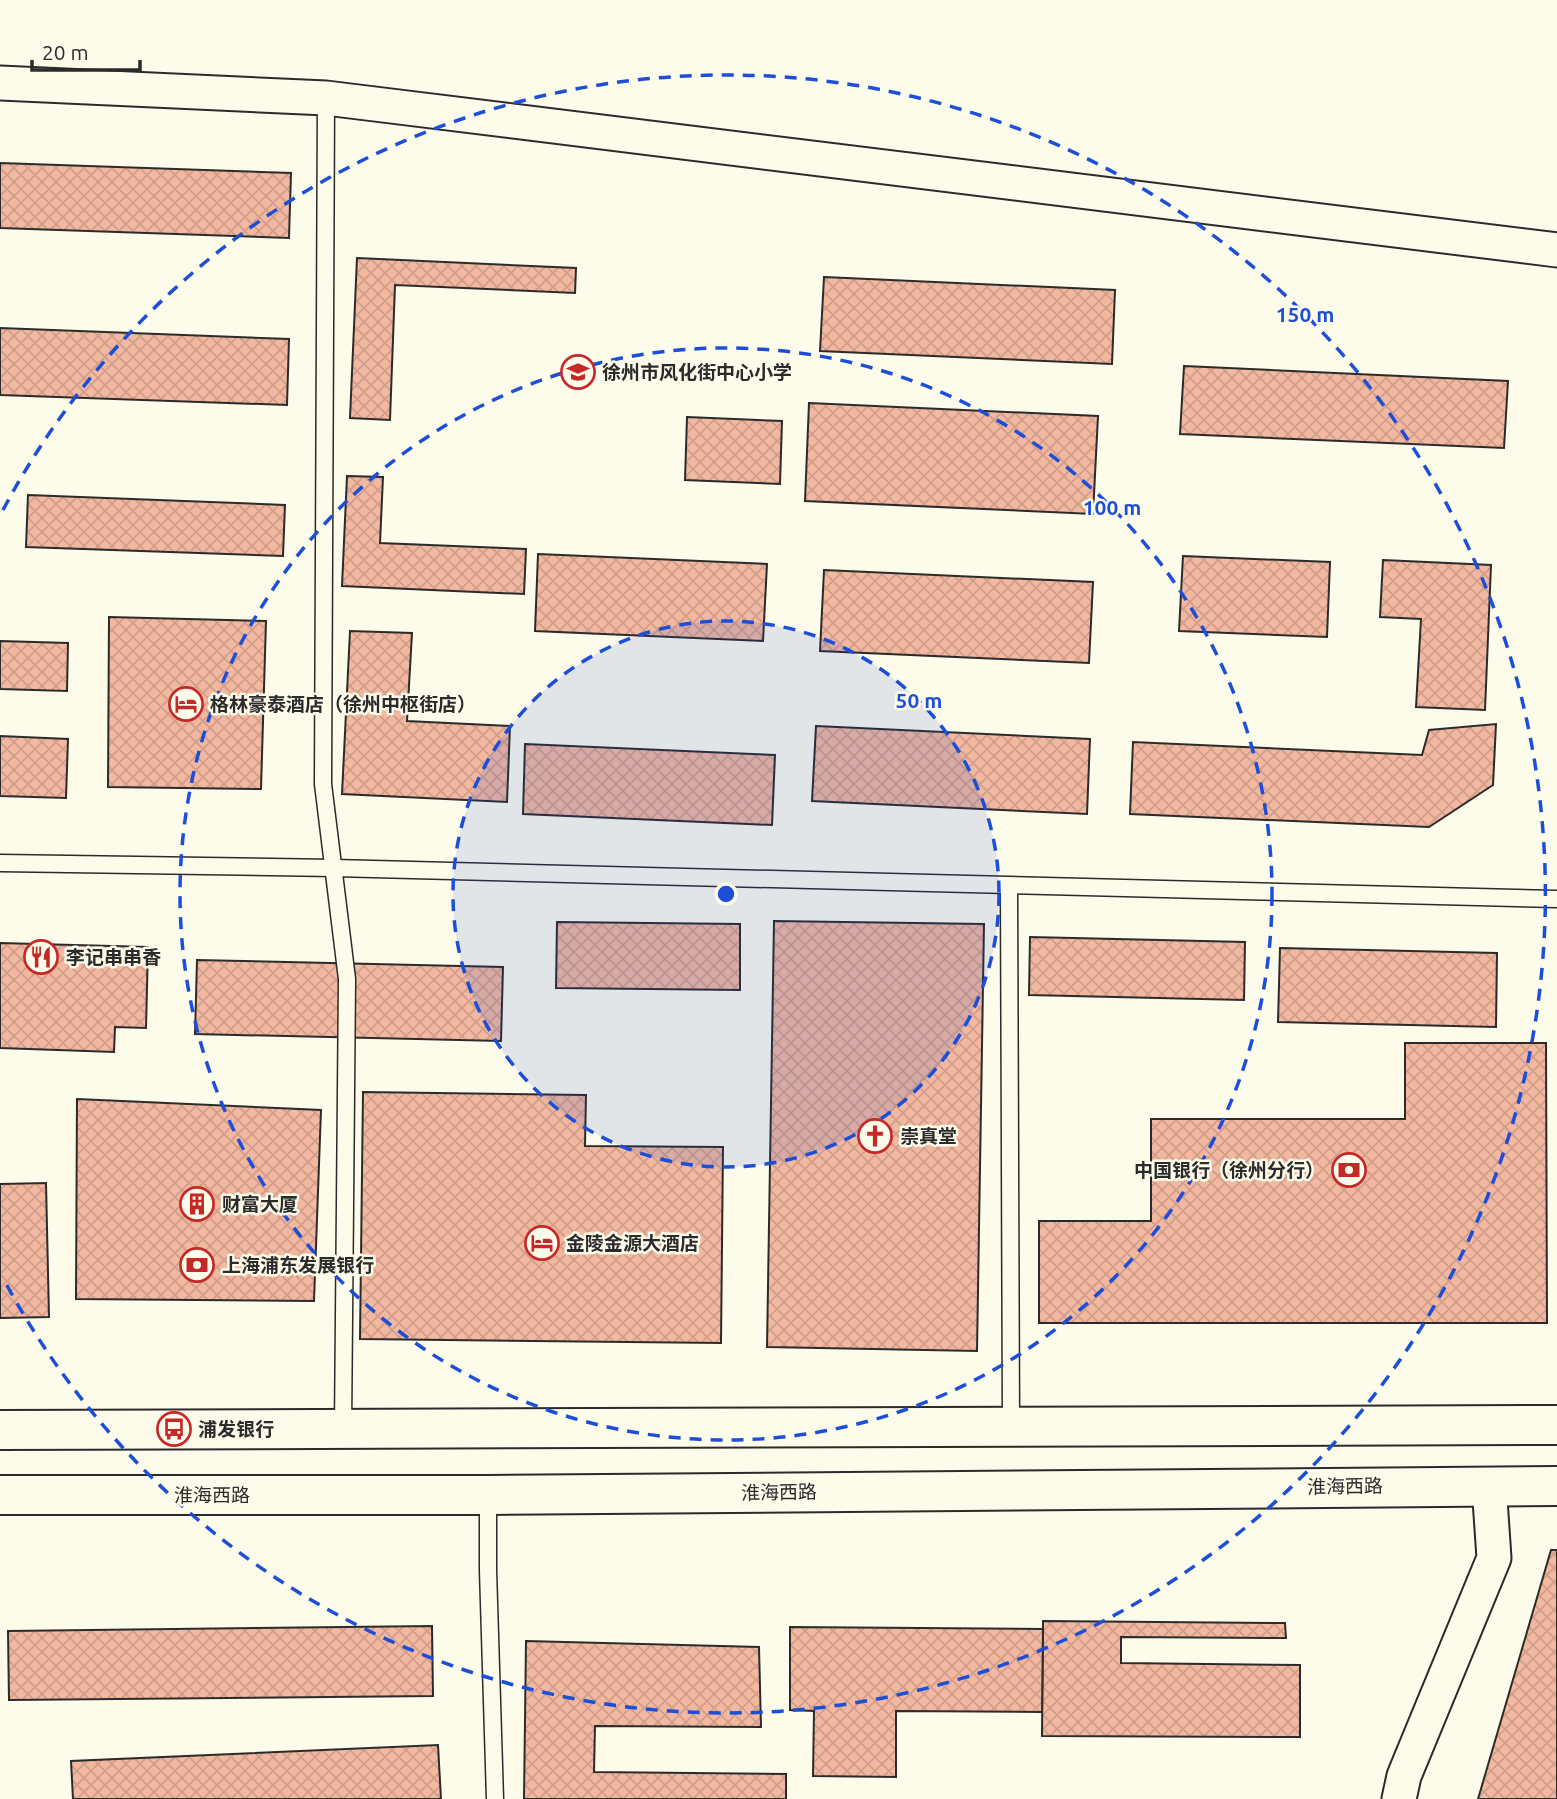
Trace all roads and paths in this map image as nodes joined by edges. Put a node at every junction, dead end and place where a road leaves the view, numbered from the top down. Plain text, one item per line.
1 (0, 83) edge
2 (326, 98) junction
3 (1557, 250) edge
4 (0, 863) edge
5 (334, 868) junction
6 (1009, 886) junction
7 (1557, 898) edge
8 (1557, 1425) edge
9 (1011, 1427) junction
10 (343, 1429) junction
11 (0, 1430) edge
12 (1489, 1485) junction
13 (1557, 1486) edge
14 (488, 1495) junction
15 (0, 1496) edge
16 (495, 1799) edge
17 (1399, 1799) edge

1 - 2 street
2 - 3 street
2 - 5 lane
4 - 5 lane
5 - 6 lane
5 - 10 lane
6 - 7 lane
6 - 9 lane
8 - 9 main road
9 - 10 main road
10 - 11 main road
12 - 13 main road, 淮海西路
12 - 14 main road, 淮海西路
12 - 17 street
14 - 15 main road, 淮海西路
14 - 16 lane

